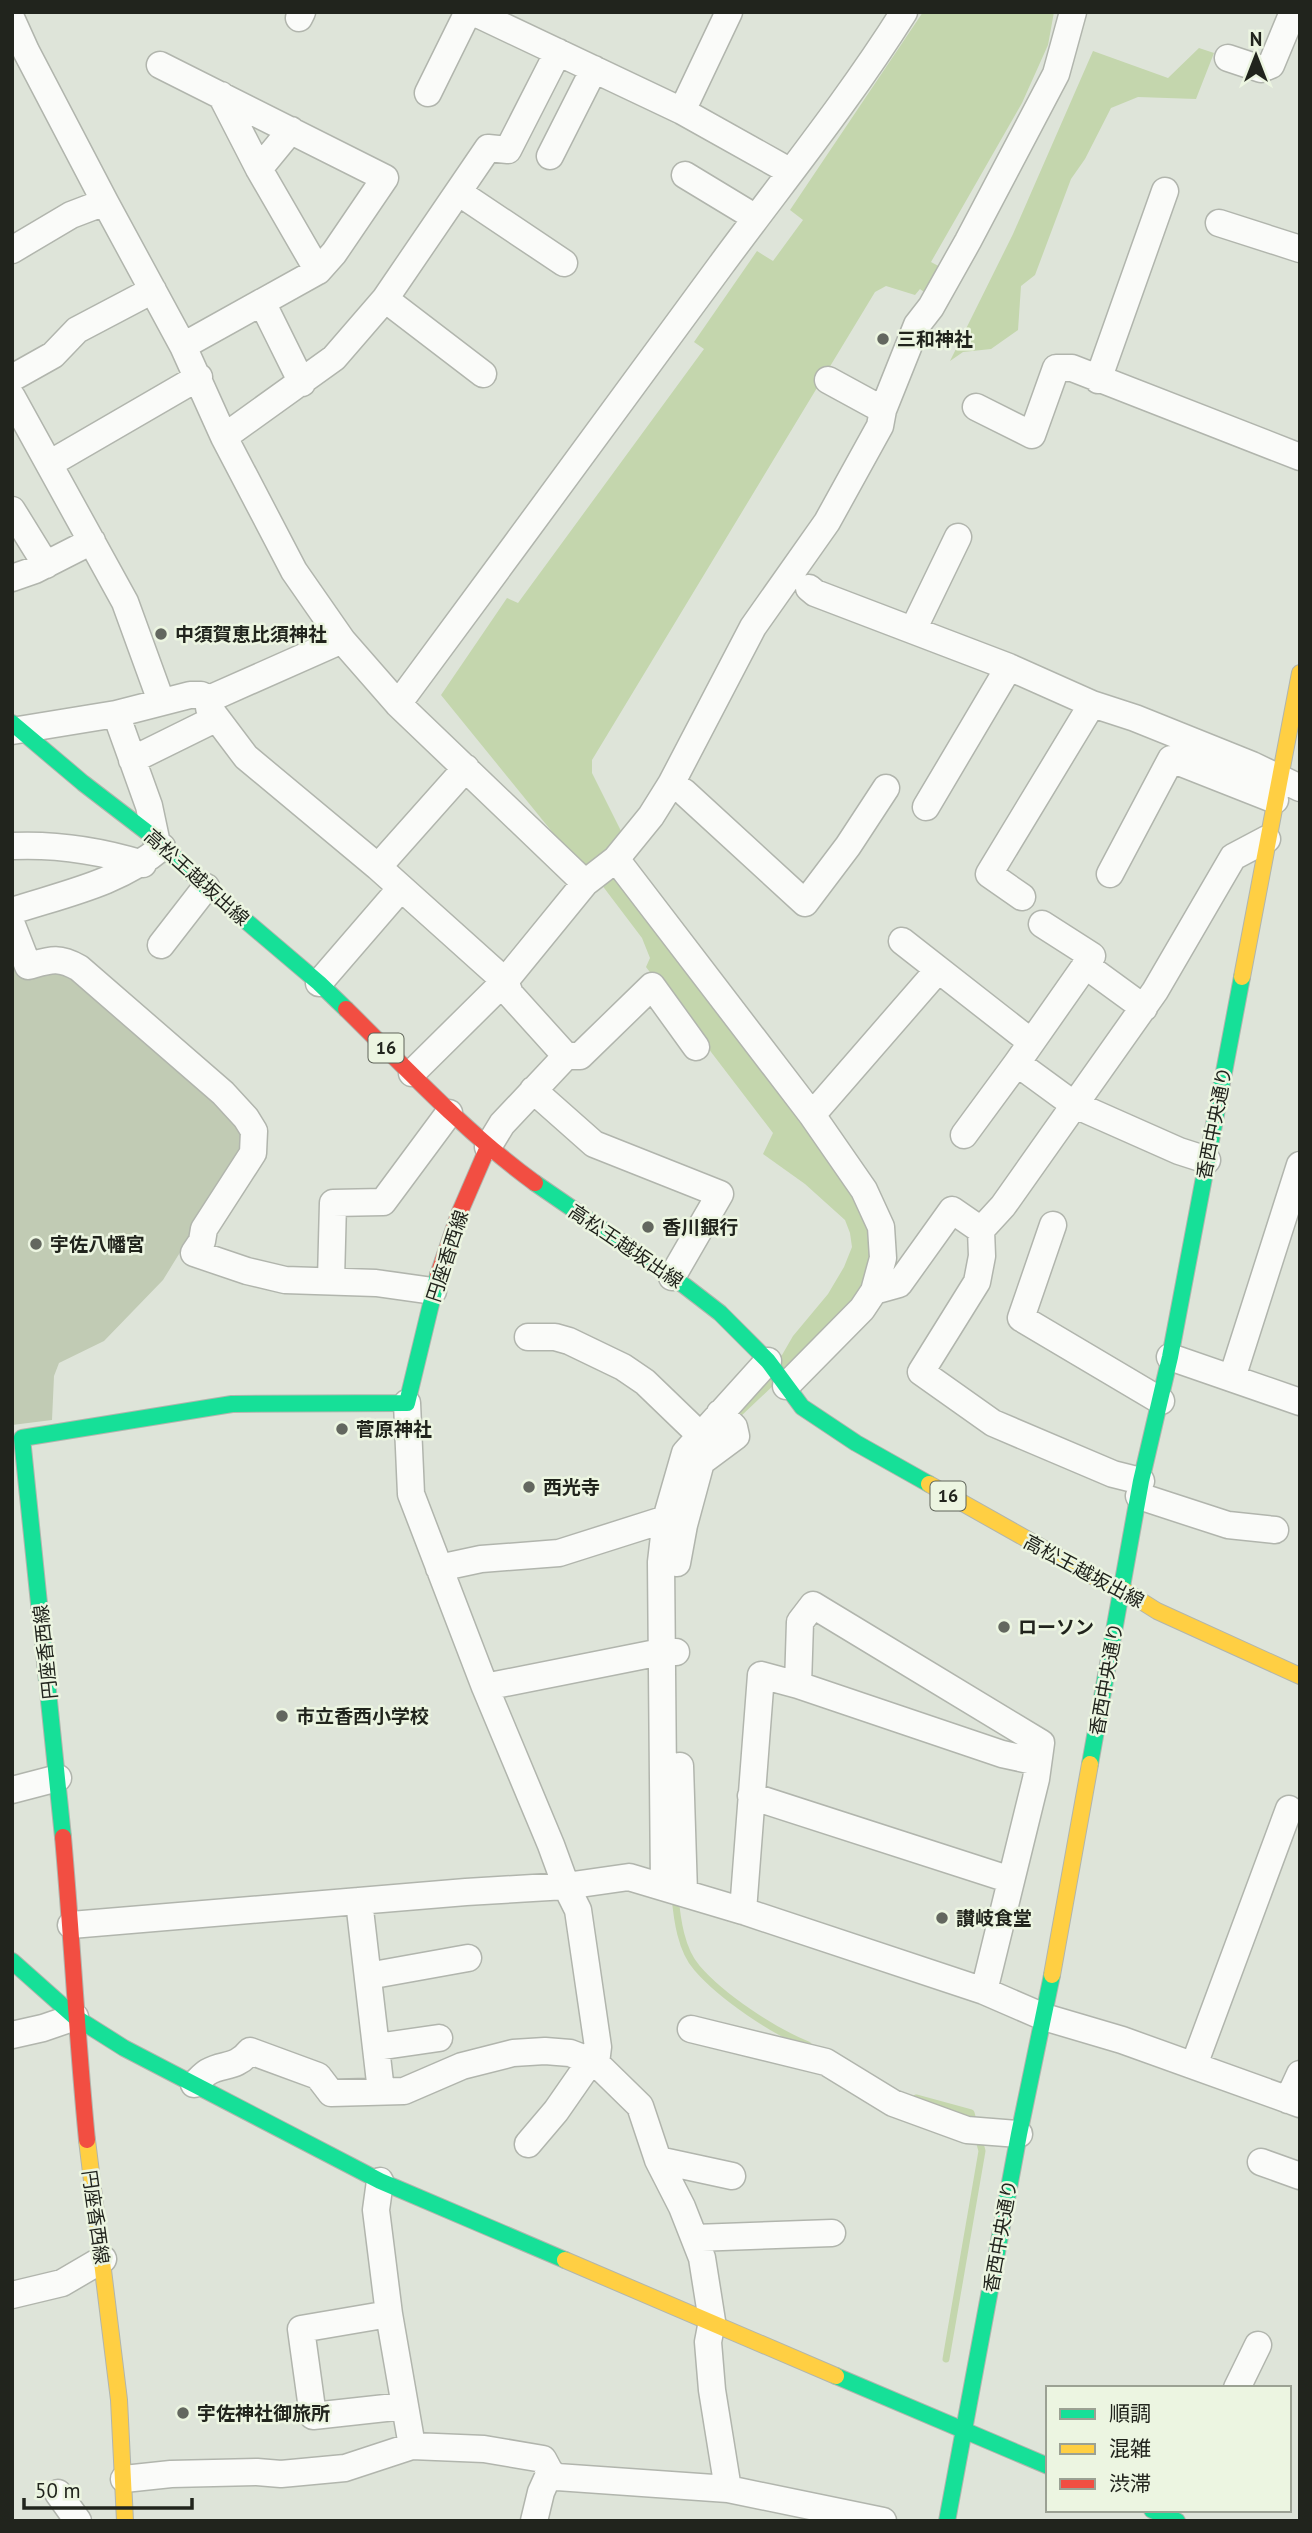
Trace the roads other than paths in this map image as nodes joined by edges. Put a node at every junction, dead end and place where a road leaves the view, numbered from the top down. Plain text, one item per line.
1 (471, 12) edge
2 (729, 12) edge
3 (904, 12) edge
4 (1073, 12) edge
5 (1293, 12) edge
6 (1300, 14) edge
7 (12, 20) edge
8 (507, 20) edge
9 (558, 52) junction
10 (1228, 58) dead end
11 (160, 65) dead end
12 (594, 69) junction
13 (428, 93) dead end
14 (221, 95) junction
15 (682, 111) junction
16 (291, 130) junction
17 (550, 156) dead end
18 (258, 169) junction
19 (791, 172) junction
20 (685, 174) dead end
21 (1165, 191) dead end
22 (458, 192) junction
23 (105, 202) junction
24 (756, 218) junction
25 (1219, 223) dead end
26 (1300, 249) edge
27 (12, 250) edge
28 (564, 263) dead end
29 (318, 271) junction
30 (153, 290) junction
31 (385, 299) junction
32 (262, 302) junction
33 (183, 346) junction
34 (483, 374) dead end
35 (199, 377) junction
36 (12, 378) edge
37 (828, 380) dead end
38 (1098, 380) junction
39 (302, 383) junction
40 (12, 397) edge
41 (976, 407) dead end
42 (883, 410) junction
43 (223, 437) junction
44 (1300, 457) edge
45 (49, 464) junction
46 (12, 510) edge
47 (958, 537) dead end
48 (92, 541) junction
49 (46, 565) junction
50 (12, 578) edge
51 (809, 589) dead end
52 (913, 630) junction
53 (342, 640) junction
54 (1009, 667) junction
55 (1300, 674) edge
56 (161, 701) junction
57 (398, 704) junction
58 (1092, 704) junction
59 (212, 709) junction
60 (116, 714) junction
61 (15, 728) edge
62 (132, 760) junction
63 (466, 768) junction
64 (671, 784) junction
65 (886, 788) dead end
66 (1284, 789) edge
67 (926, 807) dead end
68 (1267, 839) junction
69 (12, 846) edge
70 (154, 850) junction
71 (377, 867) junction
72 (601, 870) junction
73 (1110, 874) dead end
74 (206, 887) junction
75 (401, 888) junction
76 (1022, 897) dead end
77 (12, 911) edge
78 (1042, 924) dead end
79 (12, 925) edge
80 (902, 941) dead end
81 (161, 945) dead end
82 (1085, 965) junction
83 (938, 970) junction
84 (505, 981) junction
85 (319, 983) junction
86 (1143, 1008) junction
87 (696, 1047) dead end
88 (1024, 1052) junction
89 (566, 1056) junction
90 (412, 1073) junction
91 (533, 1090) junction
92 (1073, 1104) junction
93 (449, 1113) junction
94 (812, 1115) junction
95 (964, 1135) dead end
96 (488, 1147) junction
97 (1207, 1160) junction
98 (1300, 1165) edge
99 (1292, 1216) edge
100 (1053, 1226) dead end
101 (981, 1230) junction
102 (672, 1277) junction
103 (331, 1280) junction
104 (433, 1291) junction
105 (874, 1291) junction
106 (528, 1337) dead end
107 (1170, 1357) junction
108 (768, 1362) junction
109 (1232, 1378) junction
110 (786, 1386) junction
111 (1161, 1401) junction
112 (1300, 1402) edge
113 (407, 1403) junction
114 (727, 1420) junction
115 (700, 1435) junction
116 (17, 1437) edge
117 (691, 1463) junction
118 (1140, 1488) junction
119 (666, 1519) junction
120 (1275, 1530) dead end
121 (439, 1568) junction
122 (1122, 1589) junction
123 (670, 1652) junction
124 (1300, 1676) edge
125 (798, 1685) junction
126 (485, 1687) junction
127 (1038, 1762) junction
128 (58, 1778) junction
129 (12, 1790) edge
130 (751, 1796) junction
131 (1289, 1809) dead end
132 (1011, 1880) junction
133 (566, 1886) junction
134 (674, 1890) junction
135 (359, 1901) junction
136 (743, 1911) junction
137 (71, 1925) junction
138 (468, 1958) dead end
139 (12, 1961) edge
140 (368, 1976) junction
141 (984, 1991) junction
142 (75, 2017) junction
143 (1044, 2017) junction
144 (691, 2029) dead end
145 (12, 2035) edge
146 (439, 2038) dead end
147 (377, 2047) junction
148 (596, 2063) junction
149 (1194, 2064) junction
150 (1300, 2074) edge
151 (194, 2084) junction
152 (381, 2091) junction
153 (1294, 2102) edge
154 (1019, 2134) junction
155 (528, 2144) dead end
156 (658, 2160) junction
157 (1261, 2162) dead end
158 (732, 2176) dead end
159 (1300, 2176) edge
160 (380, 2182) junction
161 (832, 2233) dead end
162 (695, 2238) junction
163 (103, 2259) junction
164 (12, 2295) edge
165 (389, 2314) junction
166 (712, 2321) junction
167 (1258, 2345) dead end
168 (1238, 2386) edge
169 (404, 2406) junction
170 (964, 2431) junction
171 (412, 2446) junction
172 (1046, 2465) edge
173 (550, 2472) junction
174 (124, 2479) junction
175 (728, 2488) junction
176 (58, 2493) dead end
177 (78, 2521) edge
178 (125, 2521) edge
179 (534, 2521) edge
180 (883, 2521) edge
181 (947, 2521) edge

1 - 8 street
1 - 13 street
2 - 15 street
3 - 19 street
4 - 42 street
5 - 6 street
5 - 10 street
7 - 23 street
8 - 9 street
9 - 12 street
9 - 22 street
11 - 14 street
12 - 15 street
12 - 17 street
14 - 16 street
14 - 18 street
15 - 19 street
16 - 18 street
16 - 29 street
18 - 29 street
19 - 24 street
20 - 24 street
21 - 38 street
22 - 28 street
22 - 31 street
23 - 27 street
23 - 30 street
24 - 57 street
25 - 26 street
29 - 32 street
30 - 33 street
30 - 36 street
31 - 34 street
31 - 39 street
32 - 33 street
32 - 39 street
33 - 35 street
35 - 43 street
35 - 45 street
37 - 42 street
38 - 41 street
38 - 44 street
39 - 43 street
40 - 45 street
42 - 64 street
43 - 53 street
45 - 48 street
46 - 49 street
47 - 52 street
48 - 49 street
48 - 56 street
49 - 50 street
51 - 52 street
52 - 54 street
53 - 57 street
53 - 59 street
54 - 58 street
54 - 67 street
55 - 66 main road, 香西中央通り
56 - 59 street
56 - 60 street
57 - 63 street
58 - 66 street
58 - 76 street
59 - 62 street
59 - 71 street
60 - 61 street
60 - 62 street
61 - 70 main road, 高松王越坂出線 / 16
62 - 70 street
63 - 71 street
63 - 72 street
64 - 65 street
64 - 72 street
66 - 68 main road, 香西中央通り
66 - 73 street
68 - 86 street
68 - 97 main road, 香西中央通り
69 - 70 street
70 - 74 main road, 高松王越坂出線 / 16
70 - 77 street
71 - 75 street
72 - 84 street
72 - 94 street
74 - 81 street
74 - 85 main road, 高松王越坂出線 / 16
75 - 84 street
75 - 85 street
78 - 82 street
79 - 103 street
80 - 83 street
82 - 86 street
82 - 88 street
83 - 88 street
83 - 94 street
84 - 89 street
84 - 90 street
85 - 90 main road, 高松王越坂出線 / 16
86 - 92 street
87 - 89 street
88 - 92 street
88 - 95 street
89 - 91 street
90 - 93 main road, 高松王越坂出線 / 16
91 - 96 street
91 - 102 street
92 - 97 street
92 - 101 street
93 - 96 main road, 高松王越坂出線 / 16
93 - 103 street
94 - 105 street
96 - 102 main road, 高松王越坂出線 / 16
96 - 104 main road, 円座香西線
97 - 107 main road, 香西中央通り
98 - 99 street
99 - 109 street
100 - 111 street
101 - 105 street
101 - 118 street
102 - 108 main road, 高松王越坂出線 / 16
103 - 104 street
104 - 113 main road, 円座香西線
105 - 110 street
106 - 115 street
107 - 109 street
107 - 111 main road, 香西中央通り
108 - 110 main road, 高松王越坂出線 / 16
108 - 114 street
109 - 112 street
110 - 122 main road, 高松王越坂出線 / 16
111 - 118 main road, 香西中央通り
113 - 116 main road, 円座香西線
113 - 121 street
114 - 115 street
114 - 117 street
115 - 117 street
116 - 128 main road, 円座香西線
117 - 119 street
117 - 123 street
118 - 120 street
118 - 122 main road, 香西中央通り
119 - 121 street
119 - 123 street
121 - 126 street
122 - 124 main road, 高松王越坂出線 / 16
122 - 143 main road, 香西中央通り
123 - 126 street
123 - 134 street
125 - 127 street
125 - 127 street
125 - 130 street
126 - 133 street
127 - 132 street
128 - 129 street
128 - 137 main road, 円座香西線
130 - 132 street
130 - 136 street
131 - 149 street
132 - 141 street
133 - 134 street
133 - 135 street
133 - 148 street
134 - 136 street
135 - 137 street
135 - 140 street
136 - 141 street
137 - 142 main road, 円座香西線
138 - 140 street
139 - 142 main road
140 - 147 street
141 - 143 street
142 - 145 street
142 - 151 main road
142 - 163 main road, 円座香西線
143 - 149 street
143 - 154 main road, 香西中央通り
144 - 154 street
146 - 147 street
147 - 152 street
148 - 152 street
148 - 155 street
148 - 156 street
149 - 153 street
150 - 153 street
151 - 152 street
151 - 160 main road
154 - 170 main road, 香西中央通り
156 - 158 street
156 - 162 street
157 - 159 street
160 - 165 street
160 - 166 main road
161 - 162 street
162 - 166 street
163 - 164 street
163 - 174 main road, 円座香西線
165 - 169 street
165 - 169 street
166 - 170 main road
166 - 175 street
167 - 168 street
169 - 171 street
170 - 172 main road
170 - 181 main road, 香西中央通り
171 - 173 street
171 - 174 street
173 - 175 street
173 - 179 street
174 - 178 main road, 円座香西線
175 - 180 street
176 - 177 street

